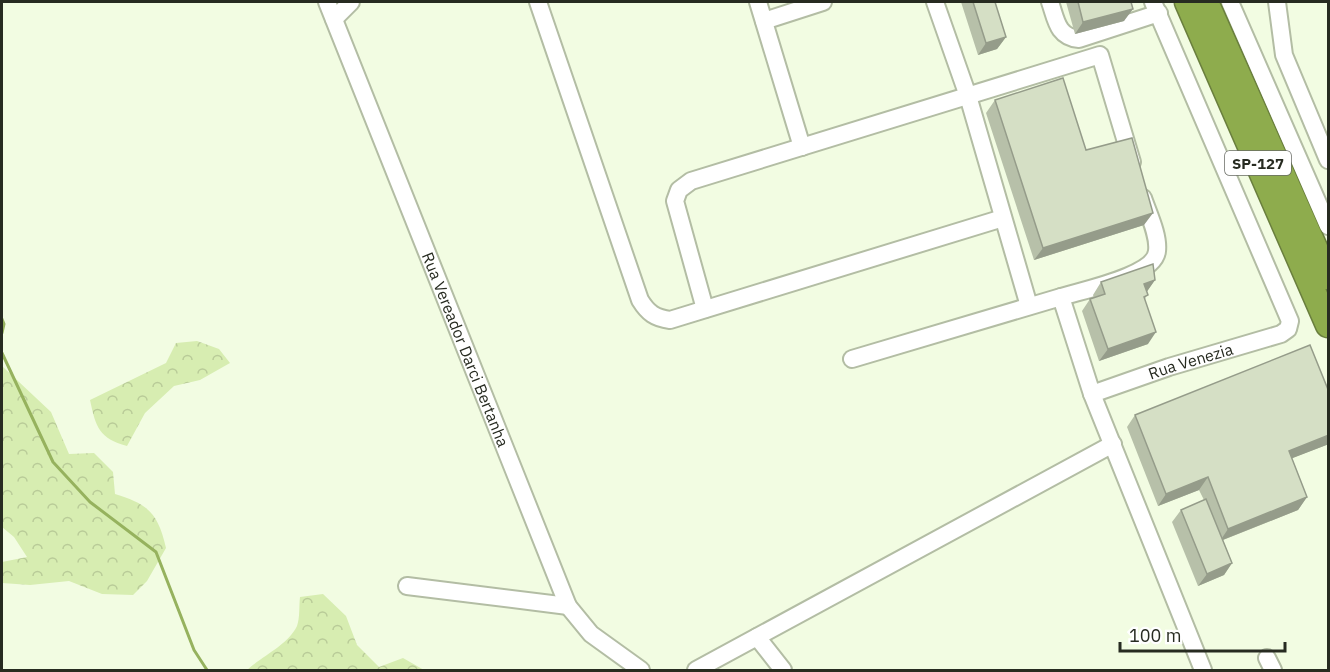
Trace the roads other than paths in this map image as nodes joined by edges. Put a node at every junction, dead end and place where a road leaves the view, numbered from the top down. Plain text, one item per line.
1 (327, 2) edge
2 (351, 2) edge
3 (538, 2) edge
4 (758, 2) edge
5 (823, 2) edge
6 (934, 2) edge
7 (1050, 2) edge
8 (1187, 2) edge
9 (1206, 2) edge
10 (1230, 2) edge
11 (1277, 2) edge
12 (1156, 7) edge
13 (334, 19) junction
14 (764, 21) junction
15 (968, 96) junction
16 (802, 147) junction
17 (1329, 160) edge
18 (1003, 218) junction
19 (1329, 226) edge
20 (1329, 278) edge
21 (1061, 297) junction
22 (1029, 306) junction
23 (705, 309) junction
24 (1329, 325) edge
25 (852, 359) dead end
26 (1092, 394) junction
27 (1113, 444) junction
28 (407, 586) dead end
29 (568, 606) junction
30 (757, 637) junction
31 (641, 670) edge
32 (696, 670) edge
33 (783, 670) edge
34 (1203, 670) edge

1 - 13 street, Rua Vereador Darci Bertanha
2 - 13 street
3 - 23 street
4 - 14 street
5 - 14 street
6 - 15 street
7 - 12 street
8 - 24 highway, SP-127
9 - 20 highway, SP-127
10 - 19 street
11 - 17 street
12 - 26 street, Rua Venezia
13 - 29 street, Rua Vereador Darci Bertanha
14 - 16 street
15 - 16 street
15 - 18 street
15 - 21 street
16 - 23 street
18 - 22 street
18 - 23 street
21 - 22 street
21 - 26 street
22 - 25 street
26 - 27 street
27 - 30 street
27 - 34 street
28 - 29 street
29 - 31 street, Rua Vereador Darci Bertanha
30 - 32 street
30 - 33 street

